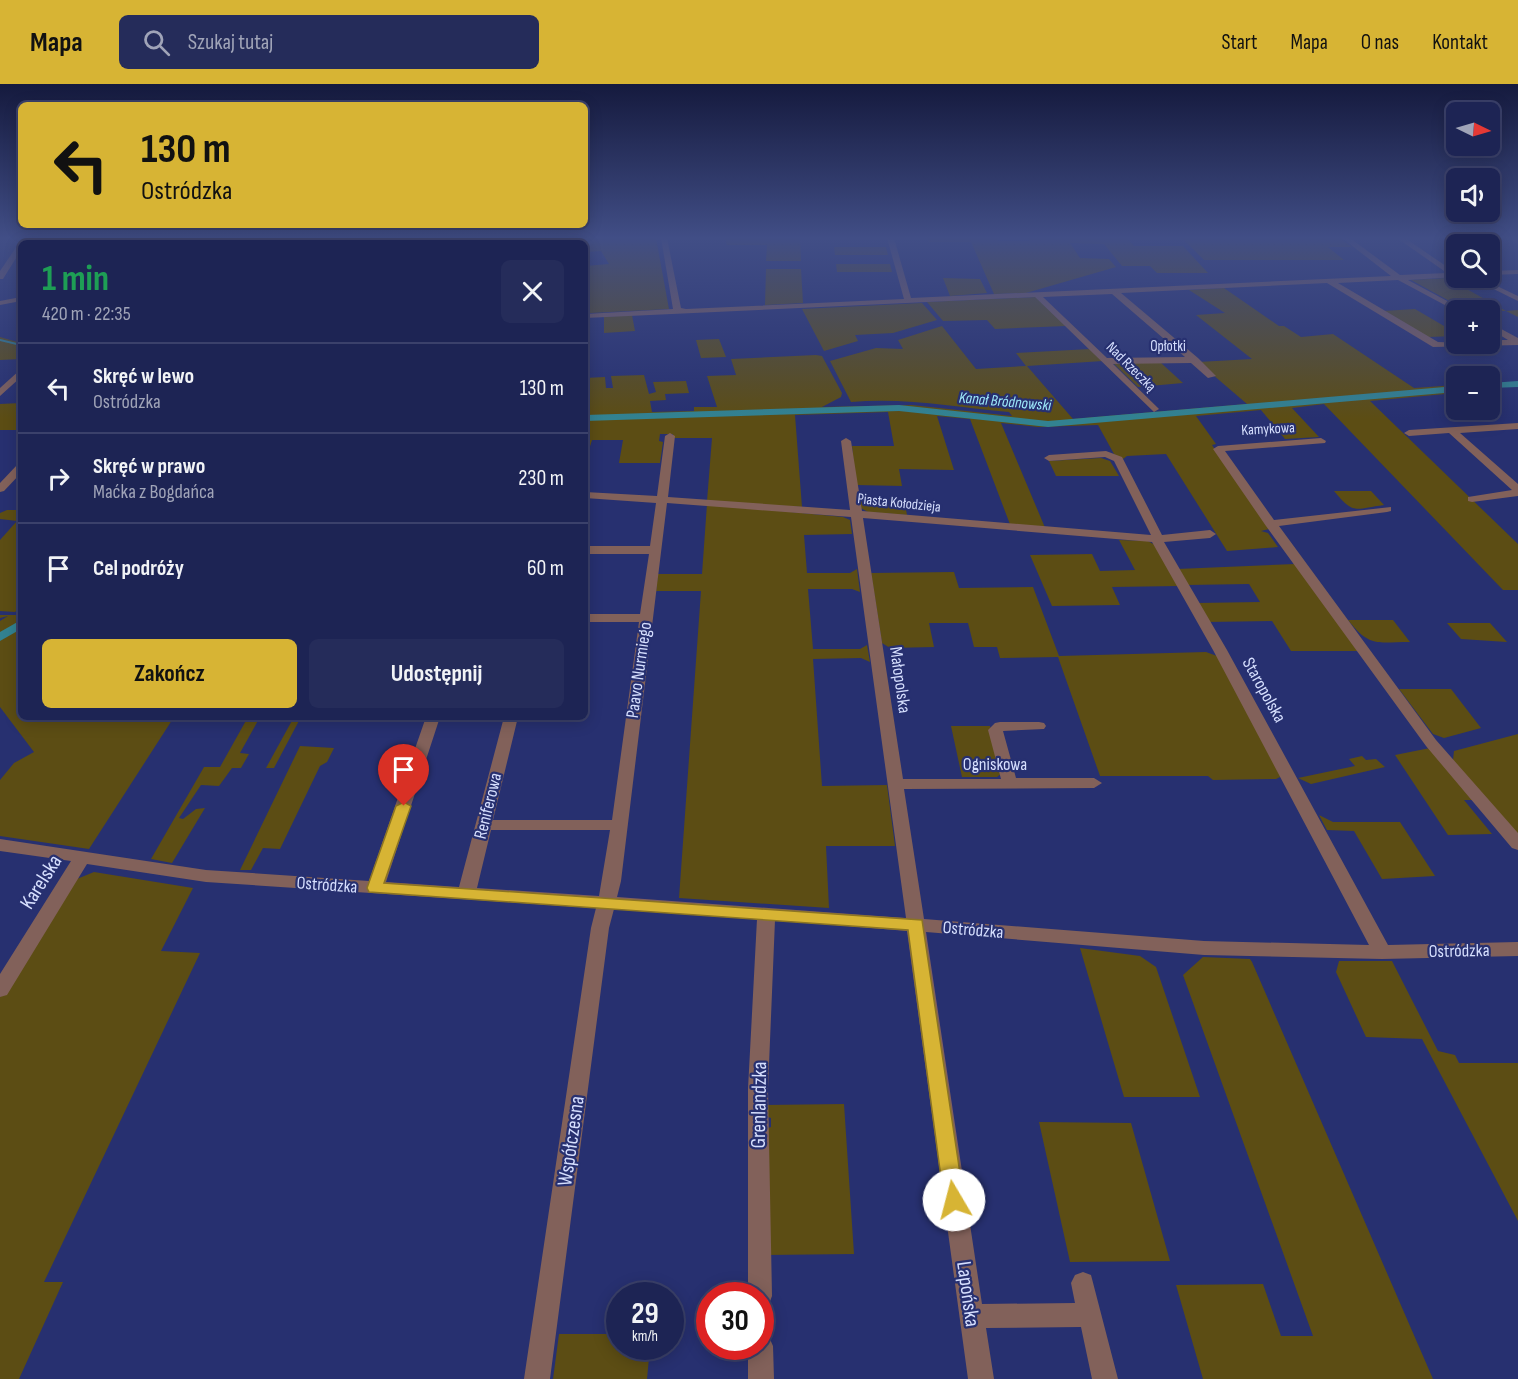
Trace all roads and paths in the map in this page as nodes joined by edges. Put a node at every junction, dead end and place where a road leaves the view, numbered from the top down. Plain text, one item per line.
1 (675, 298) edge
2 (941, 298) edge
3 (1041, 298) edge
4 (1123, 298) edge
5 (1358, 298) edge
6 (18, 300) edge
7 (908, 300) joint
8 (0, 303) edge
9 (684, 311) junction
10 (588, 316) edge
11 (1500, 332) edge
12 (1518, 342) edge
13 (1195, 360) junction
14 (1106, 361) junction
15 (18, 375) edge
16 (1212, 376) dead end
17 (0, 393) edge
18 (1154, 409) dead end
19 (1518, 426) edge
20 (1450, 430) junction
21 (1409, 434) dead end
22 (670, 436) dead end
23 (846, 441) dead end
24 (1321, 441) dead end
25 (1049, 458) dead end
26 (18, 470) edge
27 (0, 489) edge
28 (1518, 491) edge
29 (588, 495) edge
30 (1472, 499) dead end
31 (661, 500) junction
32 (1387, 509) dead end
33 (855, 513) junction
34 (1270, 524) junction
35 (1210, 534) dead end
36 (1156, 539) junction
37 (588, 550) edge
38 (656, 550) junction
39 (588, 618) edge
40 (646, 618) junction
41 (432, 720) edge
42 (510, 720) edge
43 (1040, 726) dead end
44 (1094, 783) dead end
45 (895, 784) junction
46 (1010, 784) junction
47 (483, 825) junction
48 (618, 825) junction
49 (1518, 844) edge
50 (0, 845) edge
51 (82, 858) junction
52 (375, 888) junction
53 (466, 895) junction
54 (608, 903) junction
55 (765, 914) junction
56 (916, 925) junction
57 (1518, 950) edge
58 (1382, 952) junction
59 (0, 990) edge
60 (760, 1282) edge
61 (1083, 1283) dead end
62 (971, 1316) junction
63 (1091, 1316) junction
64 (760, 1360) edge
65 (537, 1379) edge
66 (761, 1379) edge
67 (981, 1379) edge
68 (1106, 1379) edge

1 - 9 street
2 - 7 street
3 - 14 street, Nad Rzeczką
4 - 13 street
5 - 12 street
6 - 8 street
7 - 9 street
9 - 10 street
11 - 12 street
13 - 14 street, Opłotki
13 - 16 street
14 - 18 street, Nad Rzeczką
15 - 17 street
19 - 20 street
20 - 21 street
20 - 28 street
22 - 31 street, Paavo Nurmiego
23 - 33 street, Małopolska
24 - 34 street, Kamykowa
25 - 36 street, Staropolska
26 - 27 street
28 - 30 street
29 - 31 street, Piasta Kołodzieja
31 - 33 street, Piasta Kołodzieja
31 - 38 street, Paavo Nurmiego
32 - 34 street
33 - 36 street, Piasta Kołodzieja
33 - 45 street, Małopolska
34 - 49 street
35 - 36 street, Piasta Kołodzieja
36 - 58 street, Staropolska
37 - 38 street
38 - 40 street, Paavo Nurmiego
39 - 40 street
40 - 48 street, Paavo Nurmiego
41 - 52 street
42 - 47 street, Reniferowa
43 - 46 street
44 - 46 street, Ogniskowa
45 - 46 street, Ogniskowa
45 - 56 street, Małopolska
47 - 48 street
47 - 53 street, Reniferowa
48 - 54 street, Paavo Nurmiego
50 - 51 street, Ostródzka
51 - 52 street, Ostródzka
51 - 59 street, Karelska
52 - 53 street, Ostródzka
53 - 54 street, Ostródzka
54 - 55 street, Ostródzka
54 - 65 street, Współczesna
55 - 56 street, Ostródzka
55 - 60 street, Grenlandzka
56 - 58 street, Ostródzka
56 - 62 street, Lapońska
57 - 58 street, Ostródzka
61 - 63 street
62 - 63 street
62 - 67 street, Lapońska
63 - 68 street
64 - 66 street

